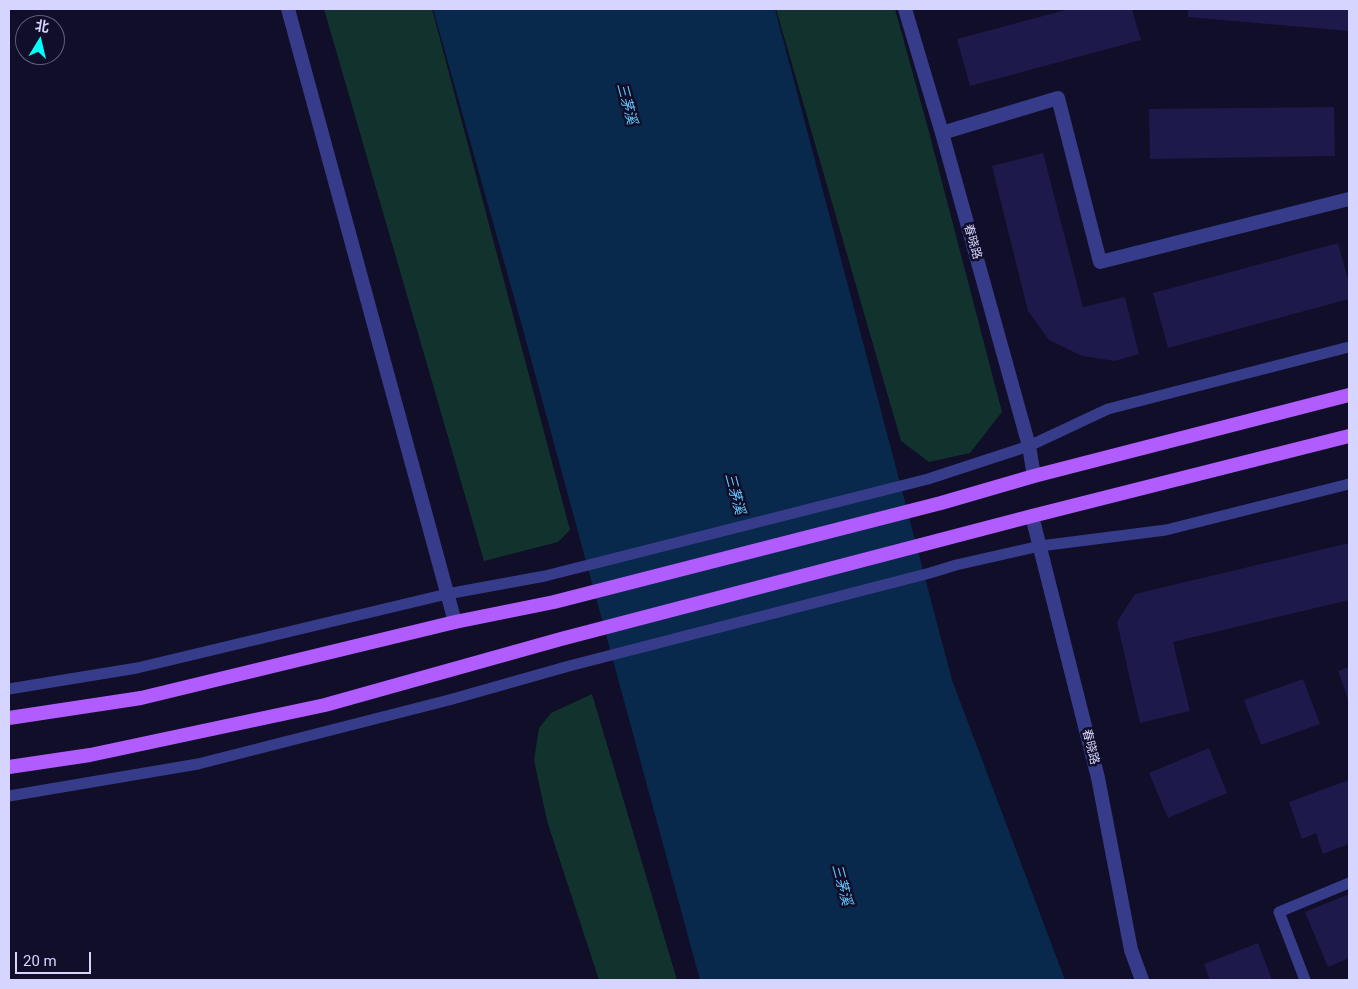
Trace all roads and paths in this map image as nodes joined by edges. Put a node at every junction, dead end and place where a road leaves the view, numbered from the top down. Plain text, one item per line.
1 (288, 9) edge
2 (905, 9) edge
3 (942, 133) junction
4 (1349, 199) edge
5 (1349, 347) edge
6 (1349, 395) edge
7 (1349, 436) edge
8 (1029, 446) junction
9 (1034, 476) junction
10 (1349, 484) edge
11 (1032, 516) junction
12 (1040, 546) junction
13 (447, 594) junction
14 (455, 622) junction
15 (9, 689) edge
16 (9, 718) edge
17 (9, 767) edge
18 (9, 796) edge
19 (1349, 883) edge
20 (1142, 980) edge
21 (1305, 980) edge

1 - 13 street
2 - 3 street, 春晓路
3 - 4 street
3 - 8 street, 春晓路
5 - 8 lane
6 - 9 main road
7 - 11 main road
8 - 9 street, 春晓路
8 - 13 lane
9 - 14 main road
10 - 12 lane
11 - 12 street, 春晓路
11 - 17 main road
12 - 18 lane
12 - 20 street, 春晓路
13 - 14 street
13 - 15 lane
14 - 16 main road
19 - 21 lane

